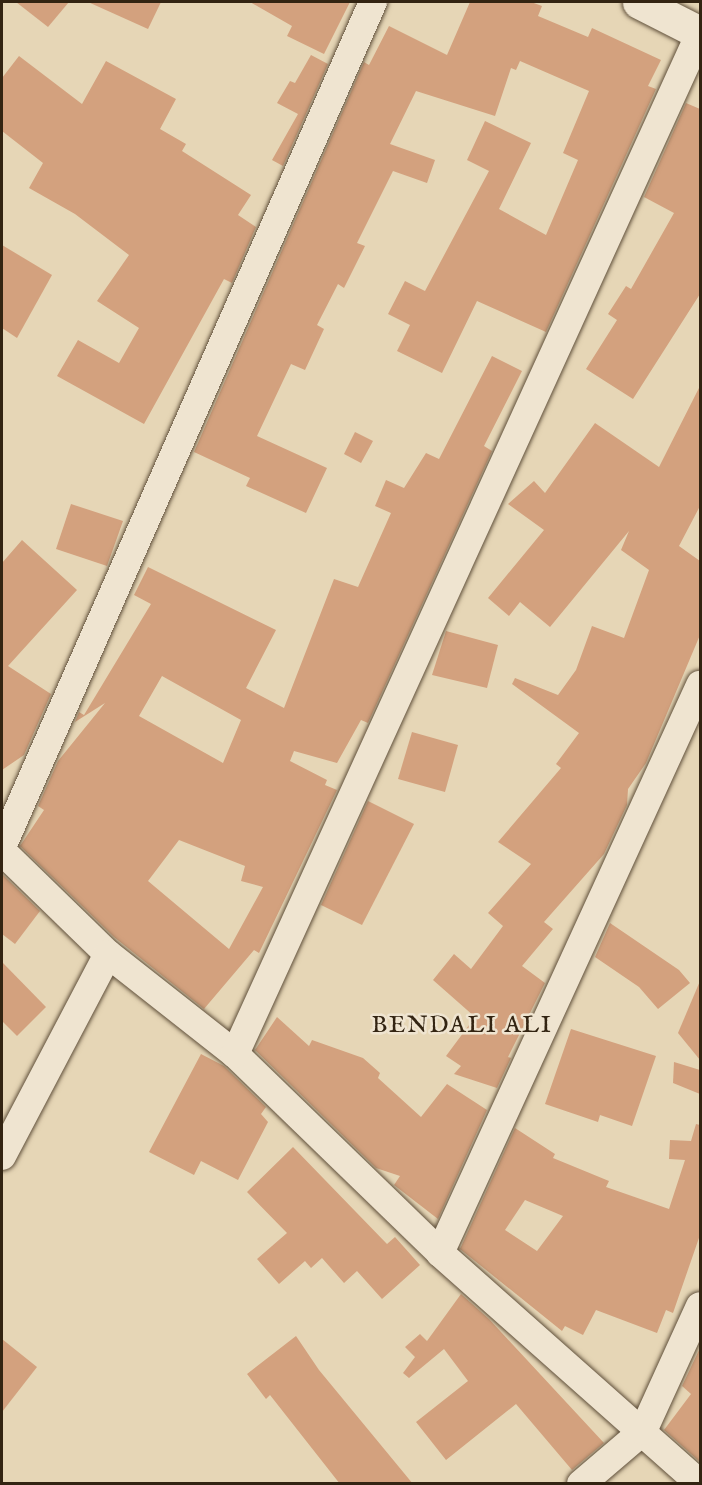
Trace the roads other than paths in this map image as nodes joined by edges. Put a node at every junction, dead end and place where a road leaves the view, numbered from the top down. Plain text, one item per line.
1 (373, 2) edge
2 (639, 2) edge
3 (700, 33) edge
4 (700, 685) edge
5 (2, 849) edge
6 (108, 954) junction
7 (235, 1054) junction
8 (2, 1156) edge
9 (441, 1253) junction
10 (700, 1306) edge
11 (643, 1431) junction
12 (581, 1484) edge
13 (700, 1484) edge

1 - 5 street
2 - 3 main road
3 - 7 street
4 - 9 street
5 - 6 street
6 - 7 street
6 - 8 street
7 - 9 street
9 - 11 street
10 - 11 street
11 - 12 street
11 - 13 street

